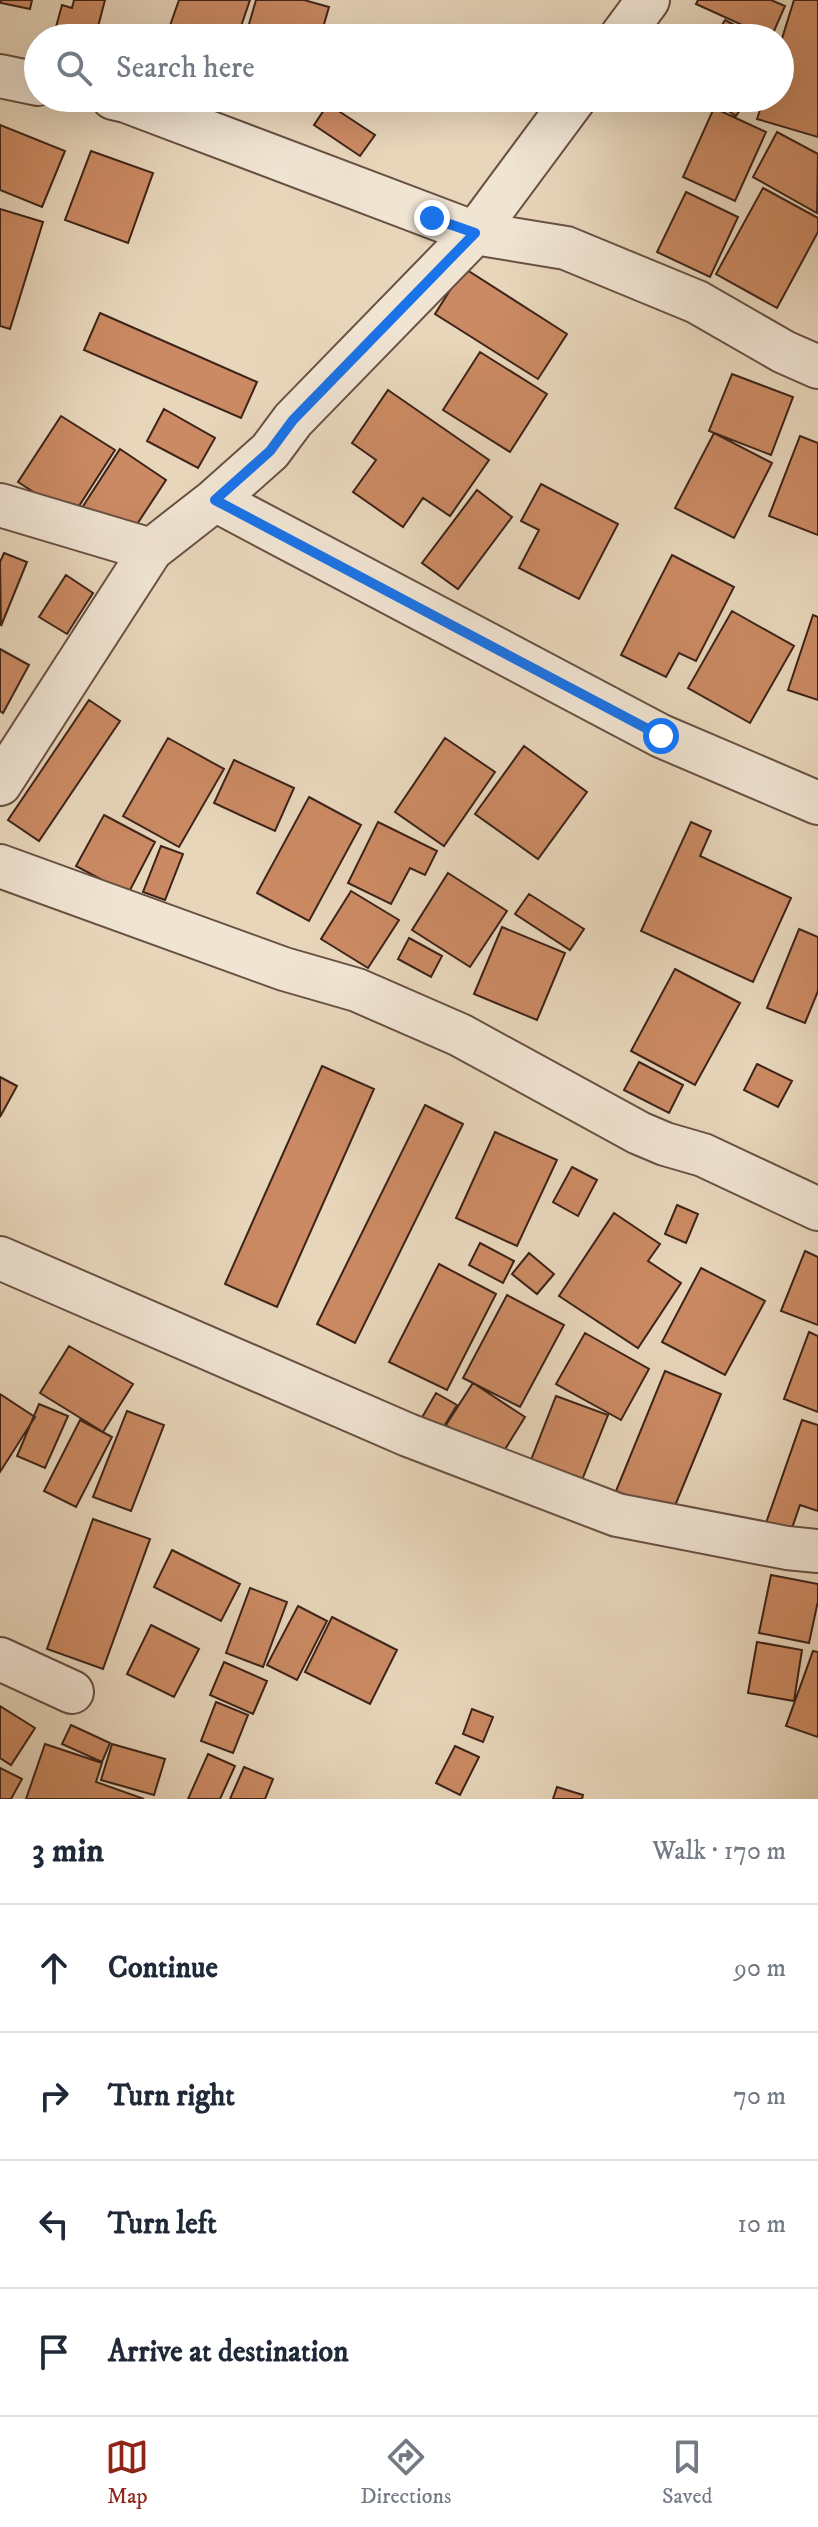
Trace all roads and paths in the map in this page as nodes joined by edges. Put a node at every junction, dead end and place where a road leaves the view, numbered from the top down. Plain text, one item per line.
1 (648, 0) edge
2 (630, 24) edge
3 (0, 76) edge
4 (24, 81) edge
5 (156, 112) edge
6 (565, 112) edge
7 (475, 233) junction
8 (818, 367) edge
9 (215, 500) junction
10 (0, 505) edge
11 (151, 550) junction
12 (0, 784) edge
13 (818, 803) edge
14 (0, 866) edge
15 (818, 1209) edge
16 (0, 1258) edge
17 (818, 1551) edge
18 (0, 1659) edge
19 (72, 1692) dead end

1 - 2 street
3 - 4 street
5 - 7 street
6 - 7 street
7 - 8 street
7 - 9 street
9 - 11 street
9 - 13 street
10 - 11 street
11 - 12 street
14 - 15 street
16 - 17 street
18 - 19 street

